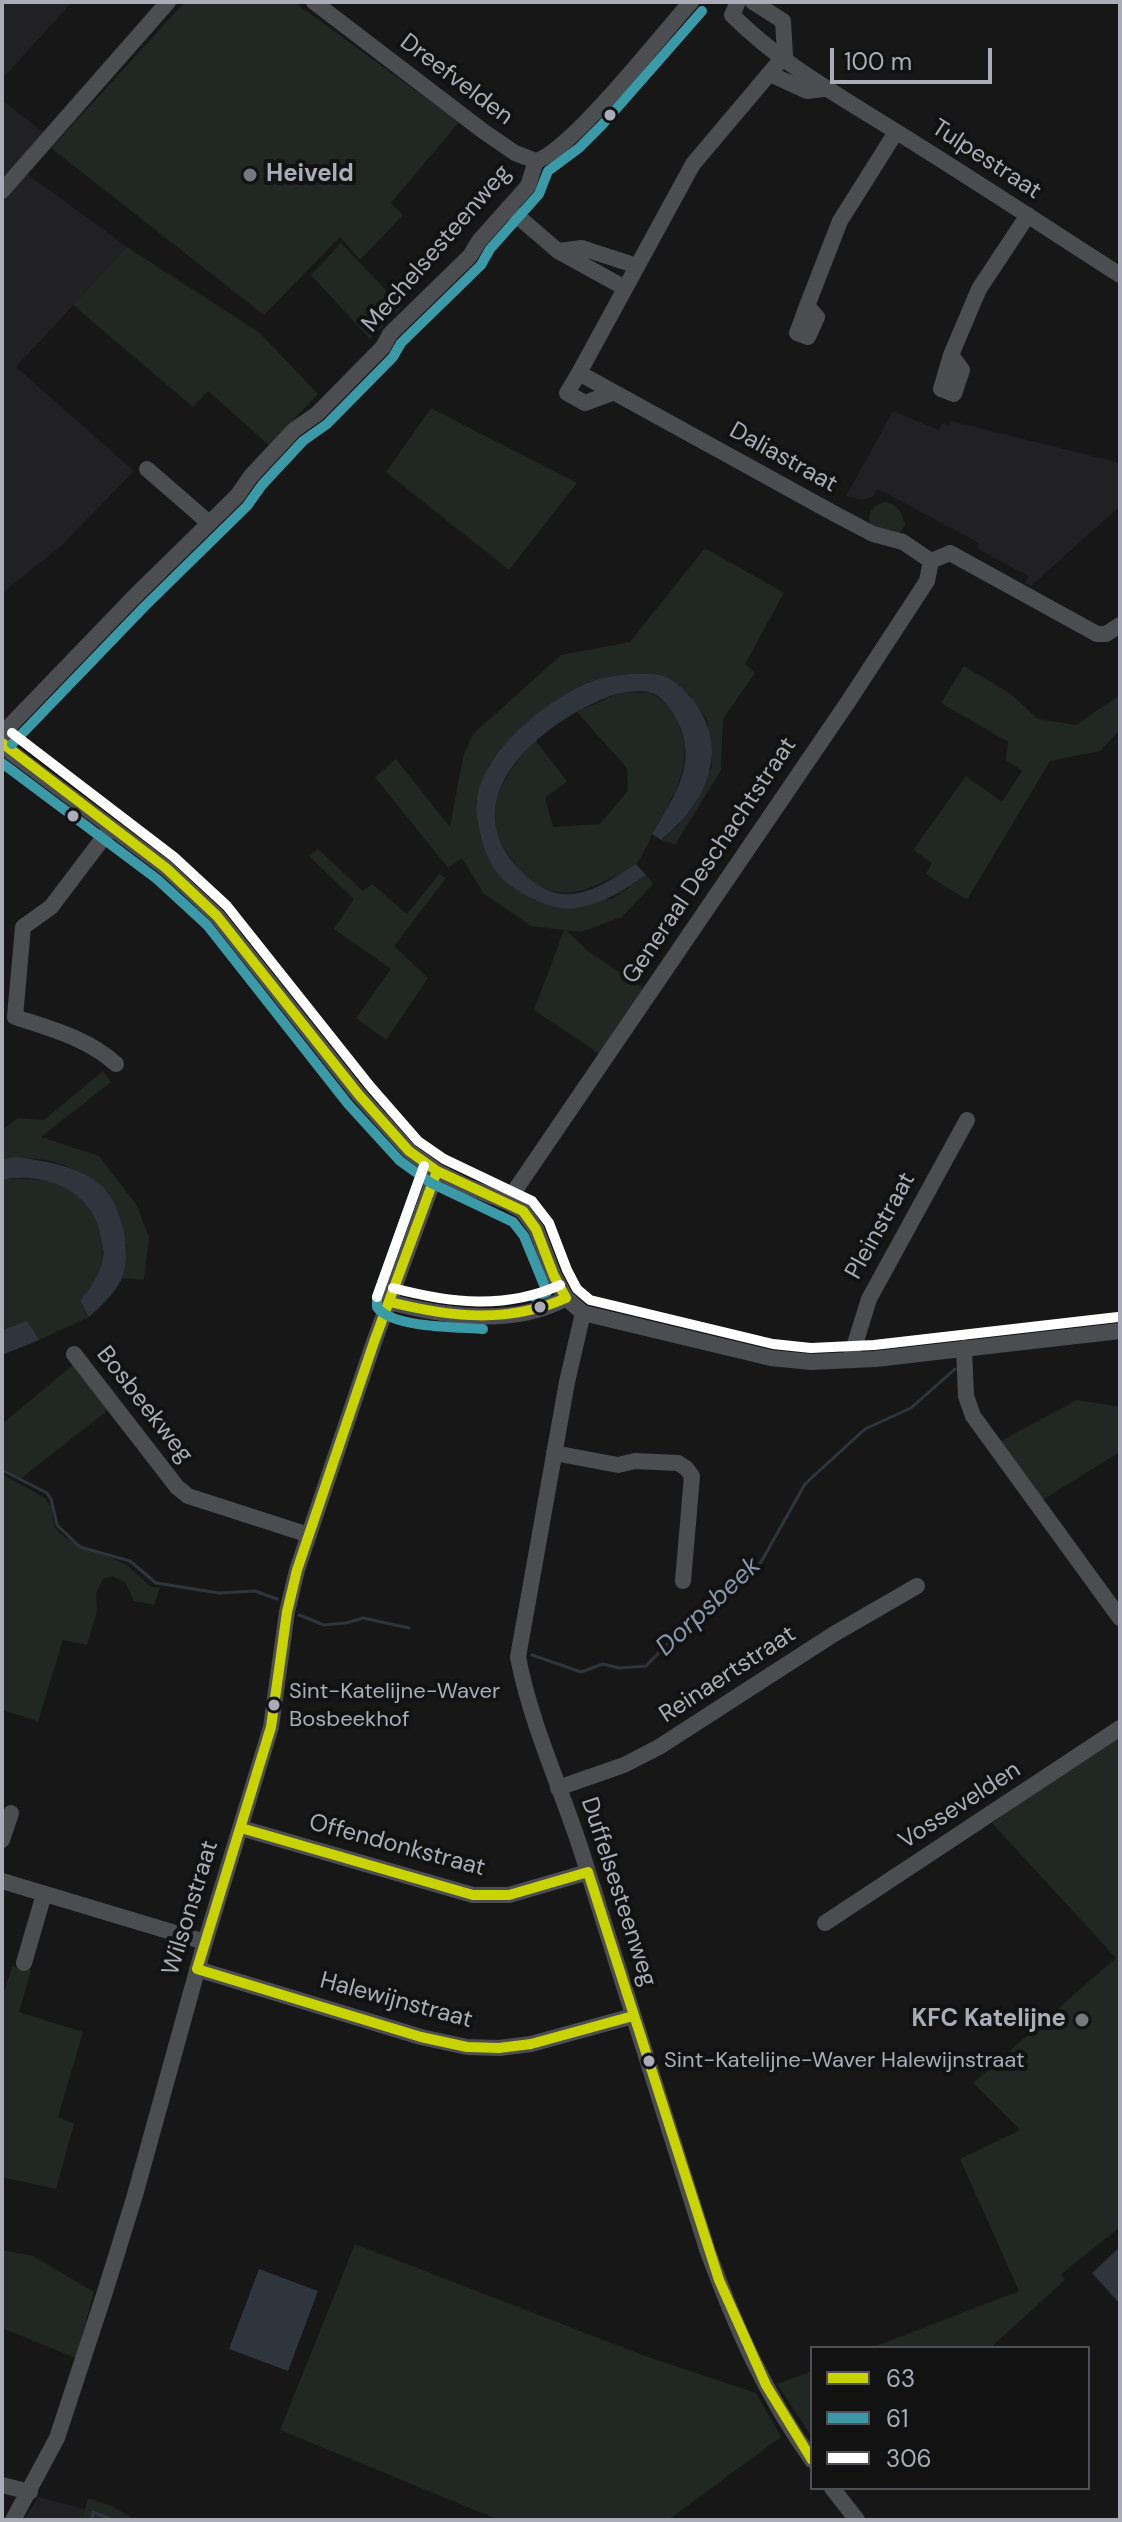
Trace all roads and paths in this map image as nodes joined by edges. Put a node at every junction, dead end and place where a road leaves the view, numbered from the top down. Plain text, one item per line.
1 (168, 2) edge
2 (314, 2) edge
3 (691, 2) edge
4 (738, 2) edge
5 (753, 2) edge
6 (783, 59) junction
7 (770, 74) junction
8 (824, 89) junction
9 (896, 132) junction
10 (536, 161) junction
11 (2, 191) edge
12 (508, 208) junction
13 (1028, 215) junction
14 (558, 251) junction
15 (637, 266) junction
16 (1120, 275) edge
17 (625, 288) junction
18 (807, 306) dead end
19 (951, 355) dead end
20 (579, 373) junction
21 (612, 393) junction
22 (147, 469) dead end
23 (208, 522) junction
24 (931, 561) junction
25 (1120, 625) edge
26 (2, 735) edge
27 (110, 829) junction
28 (8, 1022) edge
29 (116, 1064) dead end
30 (967, 1120) dead end
31 (437, 1171) junction
32 (507, 1202) junction
33 (566, 1298) junction
34 (390, 1302) junction
35 (583, 1313) junction
36 (1120, 1331) edge
37 (964, 1348) junction
38 (74, 1354) dead end
39 (850, 1360) junction
40 (554, 1453) junction
41 (309, 1535) junction
42 (683, 1581) dead end
43 (917, 1586) dead end
44 (1120, 1618) edge
45 (1120, 1728) edge
46 (558, 1788) junction
47 (11, 1813) dead end
48 (241, 1828) junction
49 (2, 1840) edge
50 (588, 1872) junction
51 (2, 1881) edge
52 (44, 1894) junction
53 (825, 1923) dead end
54 (205, 1942) junction
55 (24, 1963) dead end
56 (197, 1969) junction
57 (633, 2016) junction
58 (810, 2457) edge
59 (2, 2485) edge
60 (834, 2490) edge
61 (30, 2492) junction
62 (13, 2520) edge
63 (857, 2520) edge

1 - 11 street
2 - 10 street, Dreefvelden
3 - 10 street, Mechelsesteenweg
4 - 6 street, Tulpestraat
5 - 6 street
6 - 7 street
6 - 8 street, Tulpestraat
7 - 8 street, Tulpestraat
7 - 15 street
8 - 9 street, Tulpestraat
9 - 13 street, Tulpestraat
9 - 18 street
10 - 12 street, Mechelsesteenweg
12 - 14 street
12 - 23 street, Mechelsesteenweg
13 - 16 street, Tulpestraat
13 - 19 street
14 - 15 street
14 - 17 street
15 - 17 street
17 - 20 street
20 - 21 street, Daliastraat
20 - 21 street
21 - 24 street, Daliastraat
22 - 23 street
23 - 26 street, Mechelsesteenweg
24 - 25 street
24 - 32 street, Generaal Deschachtstraat
26 - 27 street
27 - 28 street
27 - 31 street
28 - 29 street
30 - 39 street, Pleinstraat
31 - 32 street
31 - 34 street, Wilsonstraat
32 - 33 street
33 - 34 street
33 - 35 street
34 - 41 street, Wilsonstraat
35 - 39 street
35 - 40 street, Duffelsesteenweg
36 - 37 street
37 - 39 street
37 - 44 street
38 - 41 street, Bosbeekweg
40 - 42 street
40 - 46 street, Duffelsesteenweg
41 - 48 street, Wilsonstraat
43 - 46 street, Reinaertstraat
45 - 53 street, Vossevelden
46 - 50 street, Duffelsesteenweg
47 - 49 street
48 - 50 street, Offendonkstraat
48 - 54 street, Wilsonstraat
50 - 57 street, Duffelsesteenweg
51 - 52 street
52 - 54 street
52 - 55 street
54 - 56 street, Wilsonstraat
56 - 57 street, Halewijnstraat
56 - 61 street, Wilsonstraat
57 - 58 street, Duffelsesteenweg
59 - 61 street
60 - 63 street
61 - 62 street, Wilsonstraat

